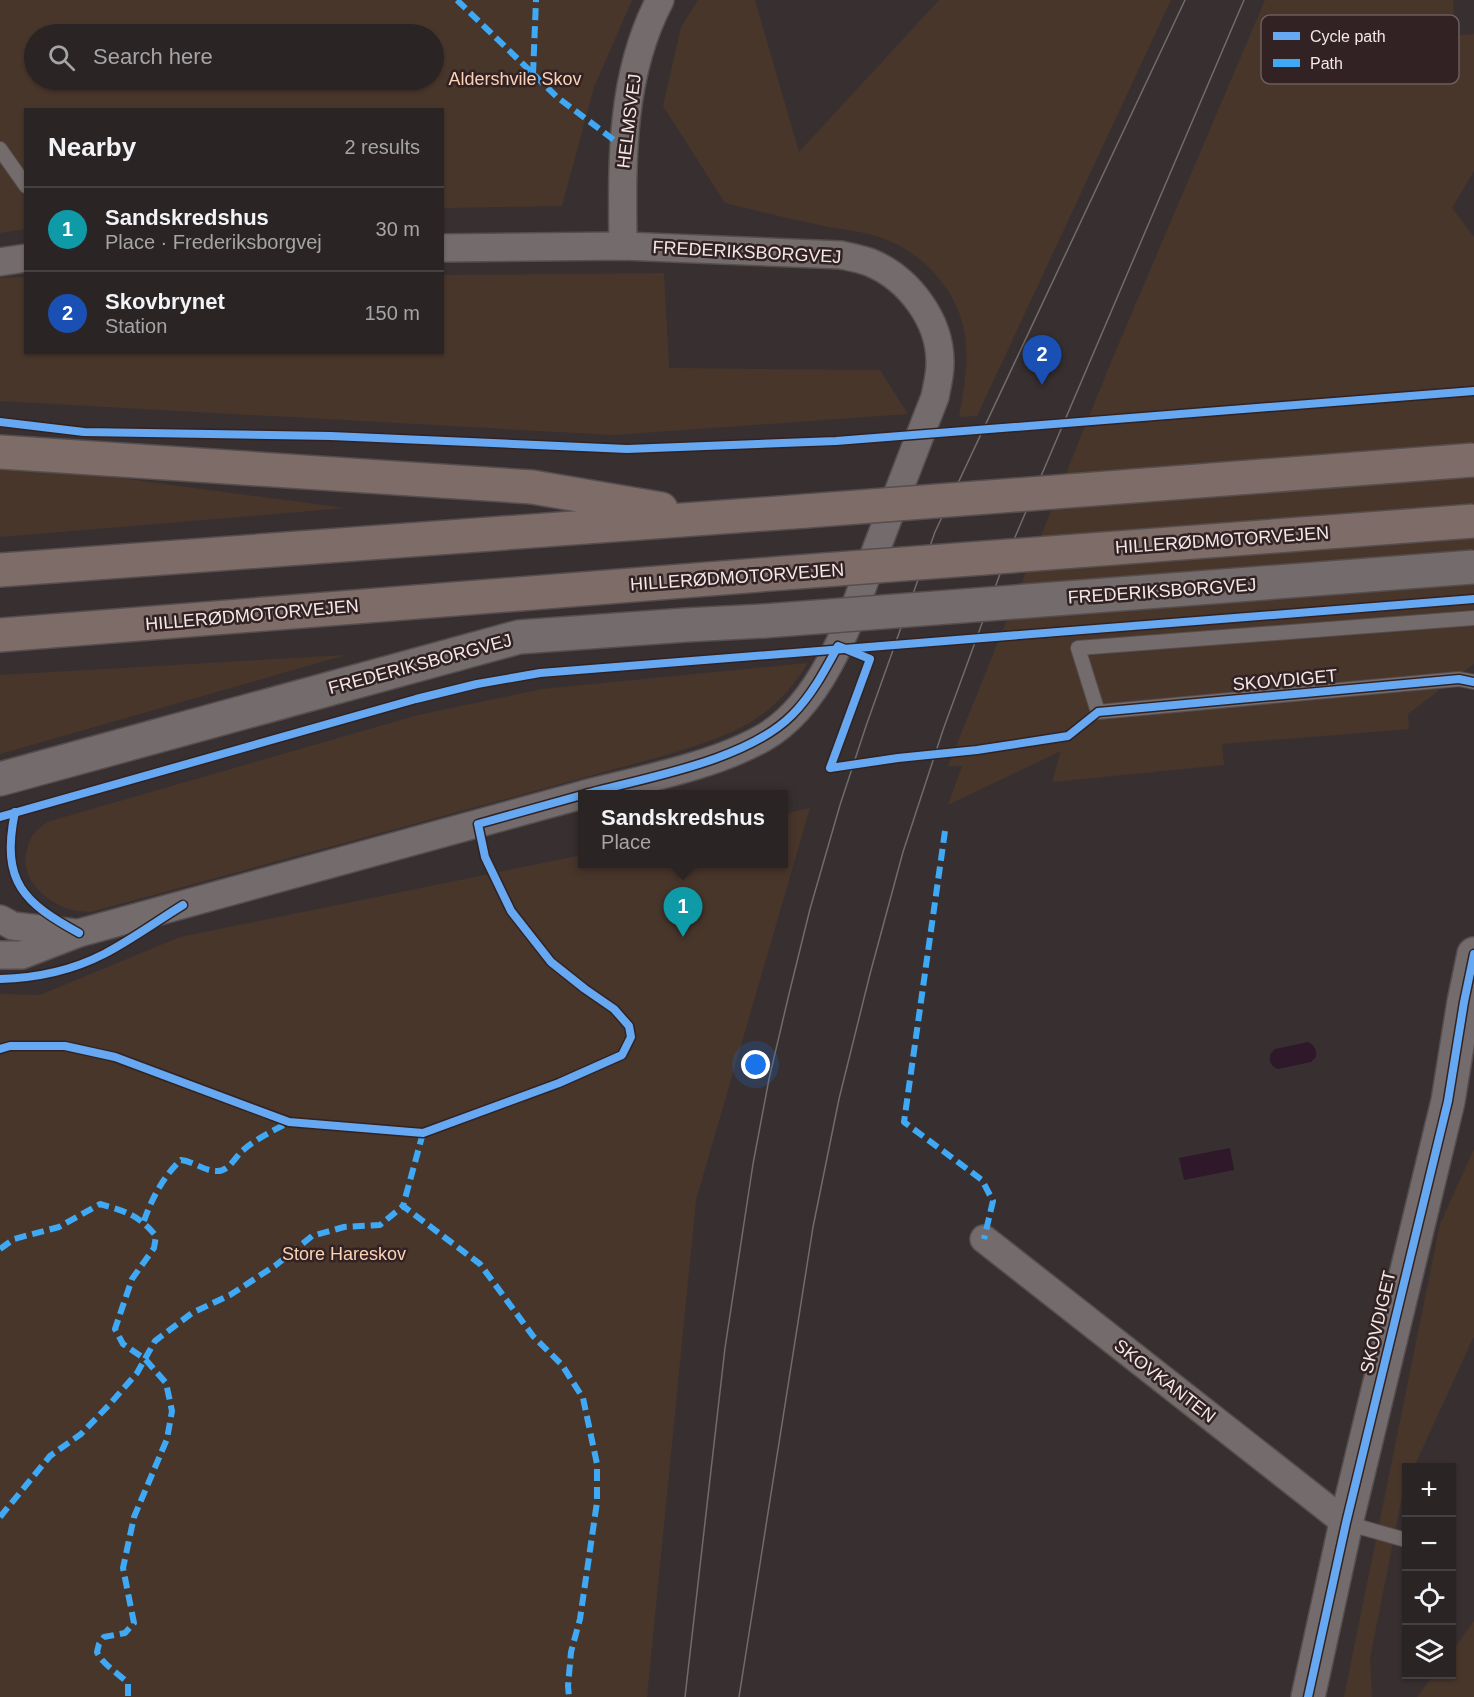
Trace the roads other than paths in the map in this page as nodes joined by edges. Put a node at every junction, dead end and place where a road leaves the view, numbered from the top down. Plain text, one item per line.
1 (660, 0) edge
2 (0, 148) edge
3 (24, 183) edge
4 (623, 246) junction
5 (444, 248) edge
6 (24, 258) edge
7 (0, 262) edge
8 (0, 452) edge
9 (1474, 460) edge
10 (713, 518) junction
11 (1474, 521) edge
12 (1474, 567) edge
13 (0, 570) edge
14 (1474, 618) edge
15 (0, 635) edge
16 (1474, 682) edge
17 (0, 779) edge
18 (602, 790) edge
19 (578, 797) edge
20 (0, 919) edge
21 (79, 933) junction
22 (1474, 954) edge
23 (0, 955) edge
24 (1474, 1051) edge
25 (1448, 1101) junction
26 (984, 1239) dead end
27 (1346, 1523) junction
28 (1402, 1539) edge
29 (1308, 1697) edge

1 - 4 street, HELMSVEJ
2 - 3 lane
4 - 5 street, FREDERIKSBORGVEJ
4 - 18 street, FREDERIKSBORGVEJ
6 - 7 street
8 - 10 highway
9 - 10 highway, bridge
10 - 13 highway
11 - 15 highway, HILLERØDMOTORVEJEN, bridge
12 - 17 street, FREDERIKSBORGVEJ, bridge
14 - 16 lane, SKOVDIGET
19 - 21 street, FREDERIKSBORGVEJ
20 - 21 street, FREDERIKSBORGVEJ
21 - 23 street, FREDERIKSBORGVEJ
22 - 25 street, SKOVDIGET
24 - 25 street, SKOVDIGET
25 - 27 street, SKOVDIGET
26 - 27 street, SKOVKANTEN
27 - 28 lane
27 - 29 street, SKOVDIGET

